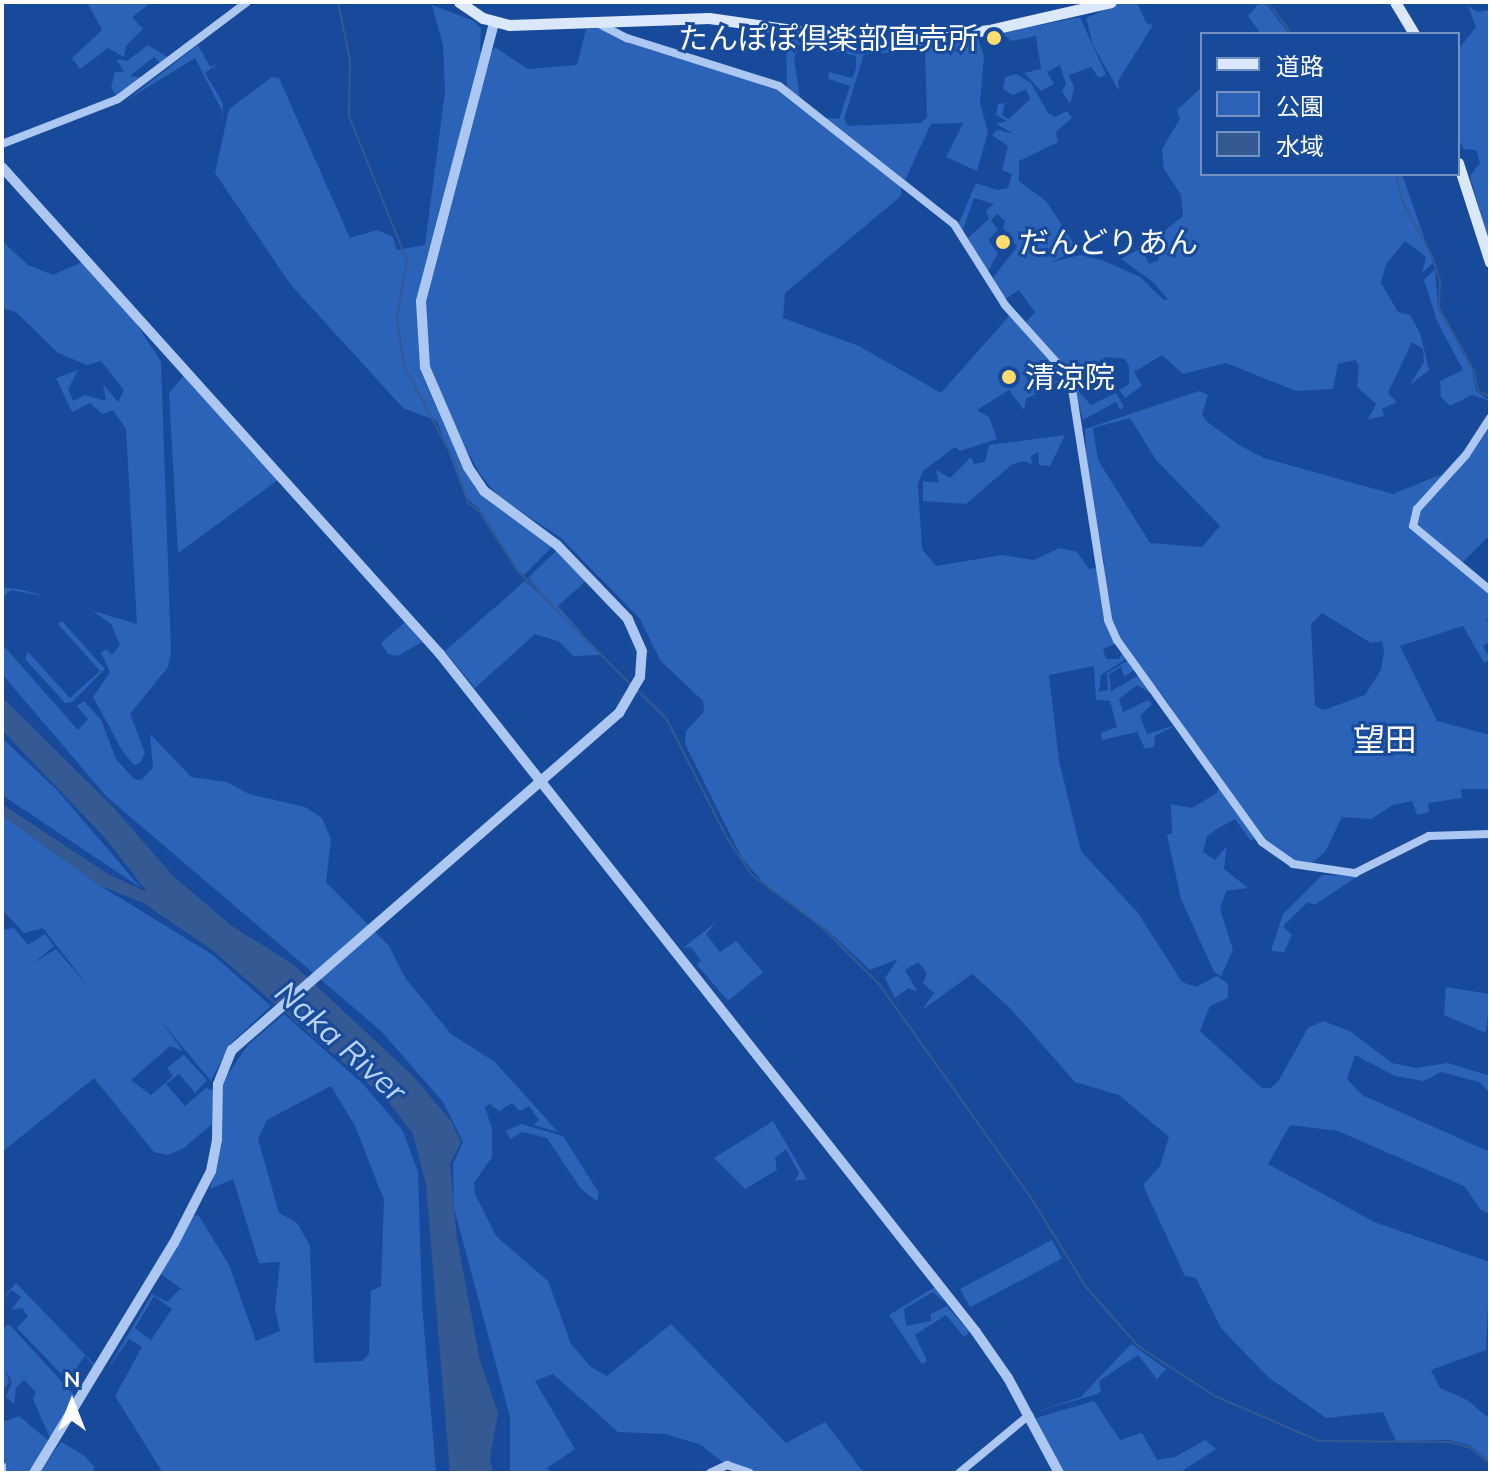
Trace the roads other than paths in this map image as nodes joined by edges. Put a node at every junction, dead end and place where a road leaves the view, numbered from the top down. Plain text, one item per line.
1 (247, 2) edge
2 (459, 2) edge
3 (1111, 2) edge
4 (1395, 2) edge
5 (595, 21) junction
6 (494, 23) junction
7 (1413, 32) edge
8 (2, 144) edge
9 (2, 167) edge
10 (1460, 169) edge
11 (1490, 262) edge
12 (1490, 418) edge
13 (1490, 590) edge
14 (540, 781) junction
15 (1490, 834) edge
16 (1029, 1415) junction
17 (2, 1466) edge
18 (2, 1473) edge
19 (34, 1473) edge
20 (710, 1473) edge
21 (750, 1473) edge
22 (959, 1473) edge
23 (1059, 1473) edge

1 - 8 street
2 - 6 main road
3 - 5 main road
4 - 7 main road
5 - 6 main road
5 - 15 street
6 - 14 street
9 - 14 street
10 - 11 main road
12 - 13 street
14 - 16 street
14 - 19 street
16 - 22 street
16 - 23 street
17 - 18 street
20 - 21 street

